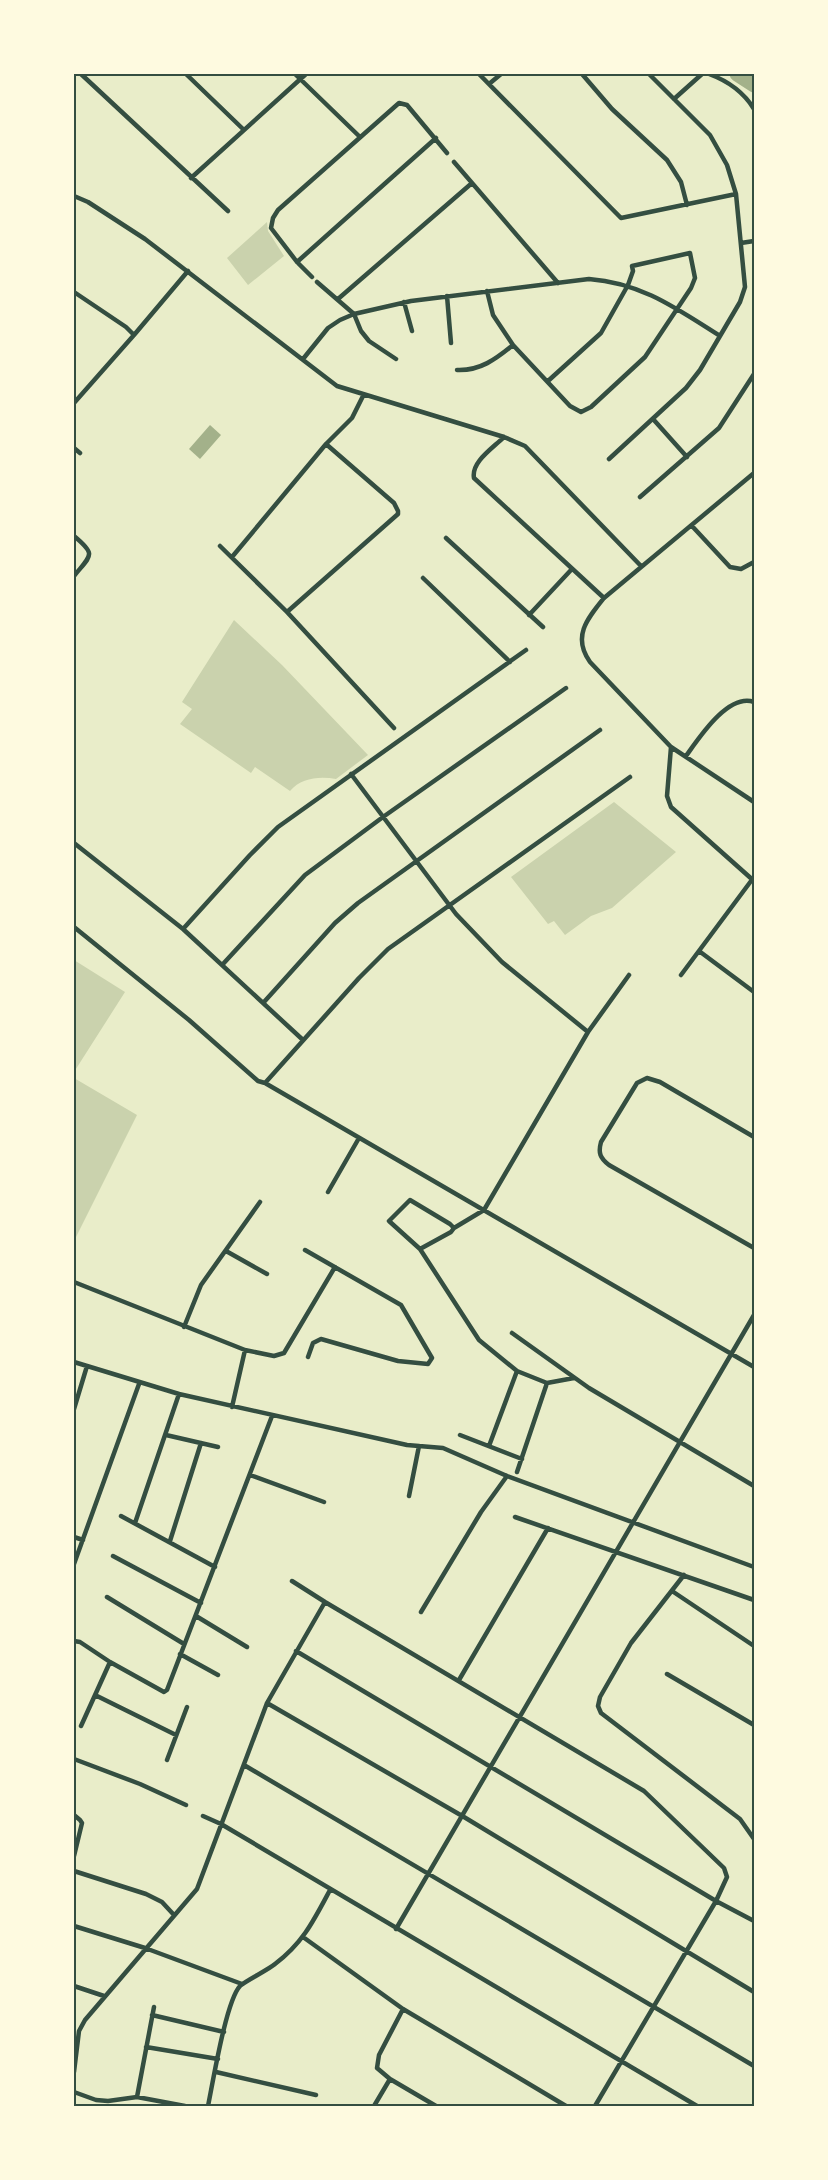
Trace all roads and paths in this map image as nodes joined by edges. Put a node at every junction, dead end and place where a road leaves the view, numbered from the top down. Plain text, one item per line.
1 (81, 74) edge
2 (186, 74) edge
3 (295, 74) edge
4 (306, 74) edge
5 (479, 74) edge
6 (501, 74) edge
7 (582, 74) edge
8 (649, 74) edge
9 (702, 74) edge
10 (709, 74) edge
11 (300, 79) junction
12 (489, 84) junction
13 (674, 99) junction
14 (754, 109) edge
15 (244, 130) junction
16 (360, 137) junction
17 (436, 138) junction
18 (447, 153) dead end
19 (454, 162) dead end
20 (191, 178) junction
21 (472, 183) junction
22 (736, 194) junction
23 (74, 196) edge
24 (687, 205) junction
25 (228, 211) dead end
26 (754, 242) edge
27 (741, 243) junction
28 (297, 262) junction
29 (188, 271) junction
30 (312, 277) dead end
31 (317, 282) dead end
32 (558, 283) junction
33 (628, 285) junction
34 (487, 291) junction
35 (74, 292) edge
36 (447, 296) junction
37 (338, 299) junction
38 (404, 302) junction
39 (677, 309) junction
40 (354, 314) junction
41 (412, 331) dead end
42 (134, 335) junction
43 (720, 336) junction
44 (451, 343) dead end
45 (513, 345) junction
46 (303, 359) junction
47 (396, 359) dead end
48 (457, 370) dead end
49 (754, 374) edge
50 (548, 381) junction
51 (364, 394) junction
52 (74, 403) edge
53 (653, 419) junction
54 (504, 437) junction
55 (326, 444) junction
56 (74, 448) edge
57 (80, 453) dead end
58 (687, 457) junction
59 (609, 459) dead end
60 (754, 473) edge
61 (640, 497) dead end
62 (692, 526) junction
63 (74, 536) edge
64 (446, 538) dead end
65 (220, 546) dead end
66 (232, 557) junction
67 (754, 562) edge
68 (641, 566) junction
69 (572, 570) junction
70 (74, 576) edge
71 (423, 578) dead end
72 (604, 598) junction
73 (287, 612) junction
74 (529, 615) junction
75 (543, 627) dead end
76 (526, 650) dead end
77 (510, 662) junction
78 (566, 688) dead end
79 (754, 702) edge
80 (394, 728) dead end
81 (600, 730) dead end
82 (671, 747) junction
83 (686, 756) junction
84 (351, 774) junction
85 (630, 777) dead end
86 (754, 802) edge
87 (383, 817) junction
88 (74, 843) edge
89 (416, 862) junction
90 (754, 879) edge
91 (448, 905) junction
92 (74, 927) edge
93 (183, 929) junction
94 (699, 951) junction
95 (223, 964) junction
96 (629, 975) dead end
97 (681, 975) dead end
98 (754, 992) edge
99 (264, 1002) junction
100 (588, 1032) junction
101 (303, 1040) junction
102 (266, 1083) junction
103 (754, 1137) edge
104 (359, 1138) junction
105 (328, 1192) dead end
106 (260, 1202) dead end
107 (484, 1210) junction
108 (454, 1228) junction
109 (754, 1248) edge
110 (420, 1249) junction
111 (305, 1250) dead end
112 (226, 1251) junction
113 (335, 1267) junction
114 (267, 1274) dead end
115 (74, 1282) edge
116 (754, 1315) edge
117 (184, 1327) junction
118 (512, 1333) dead end
119 (244, 1350) junction
120 (732, 1353) junction
121 (308, 1357) dead end
122 (74, 1362) edge
123 (87, 1366) junction
124 (754, 1367) edge
125 (517, 1371) junction
126 (574, 1378) junction
127 (139, 1383) junction
128 (547, 1383) junction
129 (179, 1394) junction
130 (232, 1407) junction
131 (74, 1409) edge
132 (272, 1416) junction
133 (166, 1435) junction
134 (460, 1435) dead end
135 (201, 1443) junction
136 (680, 1443) junction
137 (419, 1446) junction
138 (489, 1446) junction
139 (218, 1447) dead end
140 (522, 1459) junction
141 (517, 1472) dead end
142 (250, 1475) junction
143 (507, 1476) junction
144 (754, 1486) edge
145 (408, 1496) dead end
146 (324, 1502) dead end
147 (121, 1516) dead end
148 (515, 1517) dead end
149 (135, 1523) junction
150 (632, 1523) junction
151 (548, 1528) junction
152 (74, 1537) edge
153 (83, 1540) junction
154 (170, 1541) junction
155 (616, 1552) junction
156 (113, 1556) dead end
157 (74, 1564) edge
158 (215, 1567) junction
159 (754, 1567) edge
160 (684, 1575) junction
161 (292, 1581) dead end
162 (672, 1591) junction
163 (107, 1597) dead end
164 (754, 1600) edge
165 (325, 1602) junction
166 (201, 1604) junction
167 (421, 1612) dead end
168 (196, 1616) junction
169 (74, 1641) edge
170 (184, 1644) junction
171 (754, 1646) edge
172 (247, 1647) dead end
173 (296, 1651) junction
174 (180, 1654) junction
175 (110, 1662) junction
176 (667, 1674) dead end
177 (218, 1675) dead end
178 (459, 1680) junction
179 (95, 1695) junction
180 (267, 1703) junction
181 (187, 1707) dead end
182 (519, 1717) junction
183 (754, 1725) edge
184 (81, 1726) dead end
185 (176, 1735) junction
186 (74, 1759) edge
187 (166, 1760) dead end
188 (244, 1765) junction
189 (491, 1765) junction
190 (186, 1805) dead end
191 (74, 1815) edge
192 (203, 1816) dead end
193 (462, 1816) junction
194 (221, 1824) junction
195 (754, 1839) edge
196 (74, 1856) edge
197 (74, 1871) edge
198 (429, 1873) junction
199 (330, 1890) junction
200 (716, 1900) junction
201 (174, 1915) junction
202 (754, 1921) edge
203 (74, 1926) edge
204 (396, 1929) junction
205 (303, 1937) junction
206 (145, 1948) junction
207 (686, 1950) junction
208 (242, 1984) junction
209 (74, 1986) edge
210 (754, 1992) edge
211 (104, 1996) junction
212 (653, 2006) junction
213 (154, 2007) dead end
214 (404, 2009) junction
215 (152, 2015) junction
216 (74, 2024) edge
217 (81, 2025) junction
218 (224, 2032) junction
219 (146, 2047) junction
220 (218, 2059) junction
221 (621, 2061) junction
222 (754, 2066) edge
223 (74, 2073) edge
224 (216, 2073) junction
225 (390, 2079) junction
226 (74, 2092) edge
227 (316, 2096) dead end
228 (136, 2097) junction
229 (185, 2106) edge
230 (208, 2106) edge
231 (375, 2106) edge
232 (436, 2106) edge
233 (566, 2106) edge
234 (595, 2106) edge
235 (697, 2106) edge

1 - 20 street
2 - 15 street
3 - 11 street
4 - 11 street
5 - 12 street
6 - 12 street
7 - 24 street
8 - 13 street
9 - 13 street
10 - 14 street
11 - 15 street
11 - 16 street
12 - 24 street
13 - 22 street
15 - 20 street
16 - 17 street
16 - 28 street
17 - 18 street
17 - 28 street
19 - 21 street
20 - 25 street
21 - 32 street
21 - 37 street
22 - 24 street
22 - 27 street
23 - 29 street
26 - 27 street
27 - 43 street
28 - 30 street
29 - 42 street
29 - 46 street
31 - 37 street
32 - 33 street
32 - 34 street
33 - 39 street
33 - 39 street
33 - 50 street
34 - 36 street
34 - 45 street
35 - 42 street
36 - 38 street
36 - 44 street
37 - 40 street
38 - 40 street
38 - 41 street
39 - 43 street
39 - 50 street
40 - 46 street
40 - 47 street
42 - 52 street
43 - 53 street
45 - 48 street
45 - 50 street
46 - 51 street
49 - 58 street
51 - 54 street
51 - 55 street
53 - 58 street
53 - 59 street
54 - 68 street
54 - 69 street
55 - 66 street
55 - 73 street
56 - 57 street
58 - 61 street
60 - 62 street
62 - 67 street
62 - 68 street
63 - 70 street
64 - 74 street
65 - 66 street
66 - 73 street
68 - 72 street
69 - 72 street
69 - 74 street
71 - 77 street
72 - 82 street
73 - 80 street
74 - 75 street
76 - 77 street
77 - 84 street
78 - 87 street
79 - 83 street
81 - 89 street
82 - 83 street
82 - 90 street
83 - 86 street
84 - 87 street
84 - 93 street
85 - 91 street
87 - 89 street
87 - 95 street
88 - 93 street
89 - 91 street
89 - 99 street
90 - 94 street
91 - 100 street
91 - 101 street
92 - 102 street
93 - 95 street
94 - 97 street
94 - 98 street
95 - 99 street
96 - 100 street
99 - 101 street
100 - 107 street
101 - 102 street
102 - 104 street
103 - 109 street
104 - 105 street
104 - 107 street
106 - 112 street
107 - 108 street
107 - 120 street
108 - 110 street
108 - 110 street
110 - 125 street
111 - 113 street
112 - 114 street
112 - 117 street
113 - 119 street
113 - 121 street
115 - 117 street
116 - 120 street
117 - 119 street
118 - 126 street
119 - 130 street
120 - 124 street
120 - 136 street
122 - 123 street
123 - 127 street
123 - 131 street
125 - 128 street
125 - 138 street
126 - 128 street
126 - 136 street
127 - 129 street
127 - 153 street
128 - 140 street
129 - 130 street
129 - 133 street
130 - 132 street
132 - 137 street
132 - 142 street
133 - 135 street
133 - 149 street
134 - 138 street
135 - 139 street
135 - 154 street
136 - 144 street
136 - 150 street
137 - 143 street
137 - 145 street
138 - 140 street
140 - 141 street
142 - 146 street
142 - 158 street
143 - 150 street
143 - 167 street
147 - 149 street
148 - 151 street
149 - 154 street
150 - 155 street
150 - 159 street
151 - 155 street
151 - 178 street
152 - 153 street
153 - 157 street
154 - 158 street
155 - 160 street
155 - 182 street
156 - 166 street
158 - 166 street
160 - 162 street
160 - 164 street
161 - 165 street
162 - 171 street
162 - 195 street
163 - 170 street
165 - 173 street
165 - 178 street
166 - 168 street
168 - 170 street
168 - 172 street
169 - 175 street
170 - 174 street
173 - 180 street
173 - 189 street
174 - 175 street
174 - 177 street
175 - 179 street
176 - 183 street
178 - 182 street
179 - 184 street
179 - 185 street
180 - 188 street
180 - 193 street
181 - 185 street
182 - 189 street
182 - 200 street
185 - 187 street
186 - 190 street
188 - 194 street
188 - 198 street
189 - 193 street
189 - 200 street
191 - 196 street
192 - 194 street
193 - 198 street
193 - 207 street
194 - 199 street
194 - 201 street
197 - 201 street
198 - 204 street
198 - 212 street
199 - 204 street
199 - 205 street
200 - 202 street
200 - 207 street
201 - 206 street
203 - 206 street
204 - 221 street
205 - 208 street
205 - 214 street
206 - 208 street
206 - 211 street
207 - 210 street
207 - 212 street
208 - 218 street
209 - 211 street
211 - 217 street
212 - 221 street
212 - 222 street
213 - 215 street
214 - 225 street
214 - 233 street
215 - 218 street
215 - 219 street
216 - 217 street
217 - 223 street
218 - 220 street
219 - 220 street
219 - 228 street
220 - 224 street
221 - 234 street
221 - 235 street
224 - 227 street
224 - 230 street
225 - 231 street
225 - 232 street
226 - 228 street
228 - 229 street

